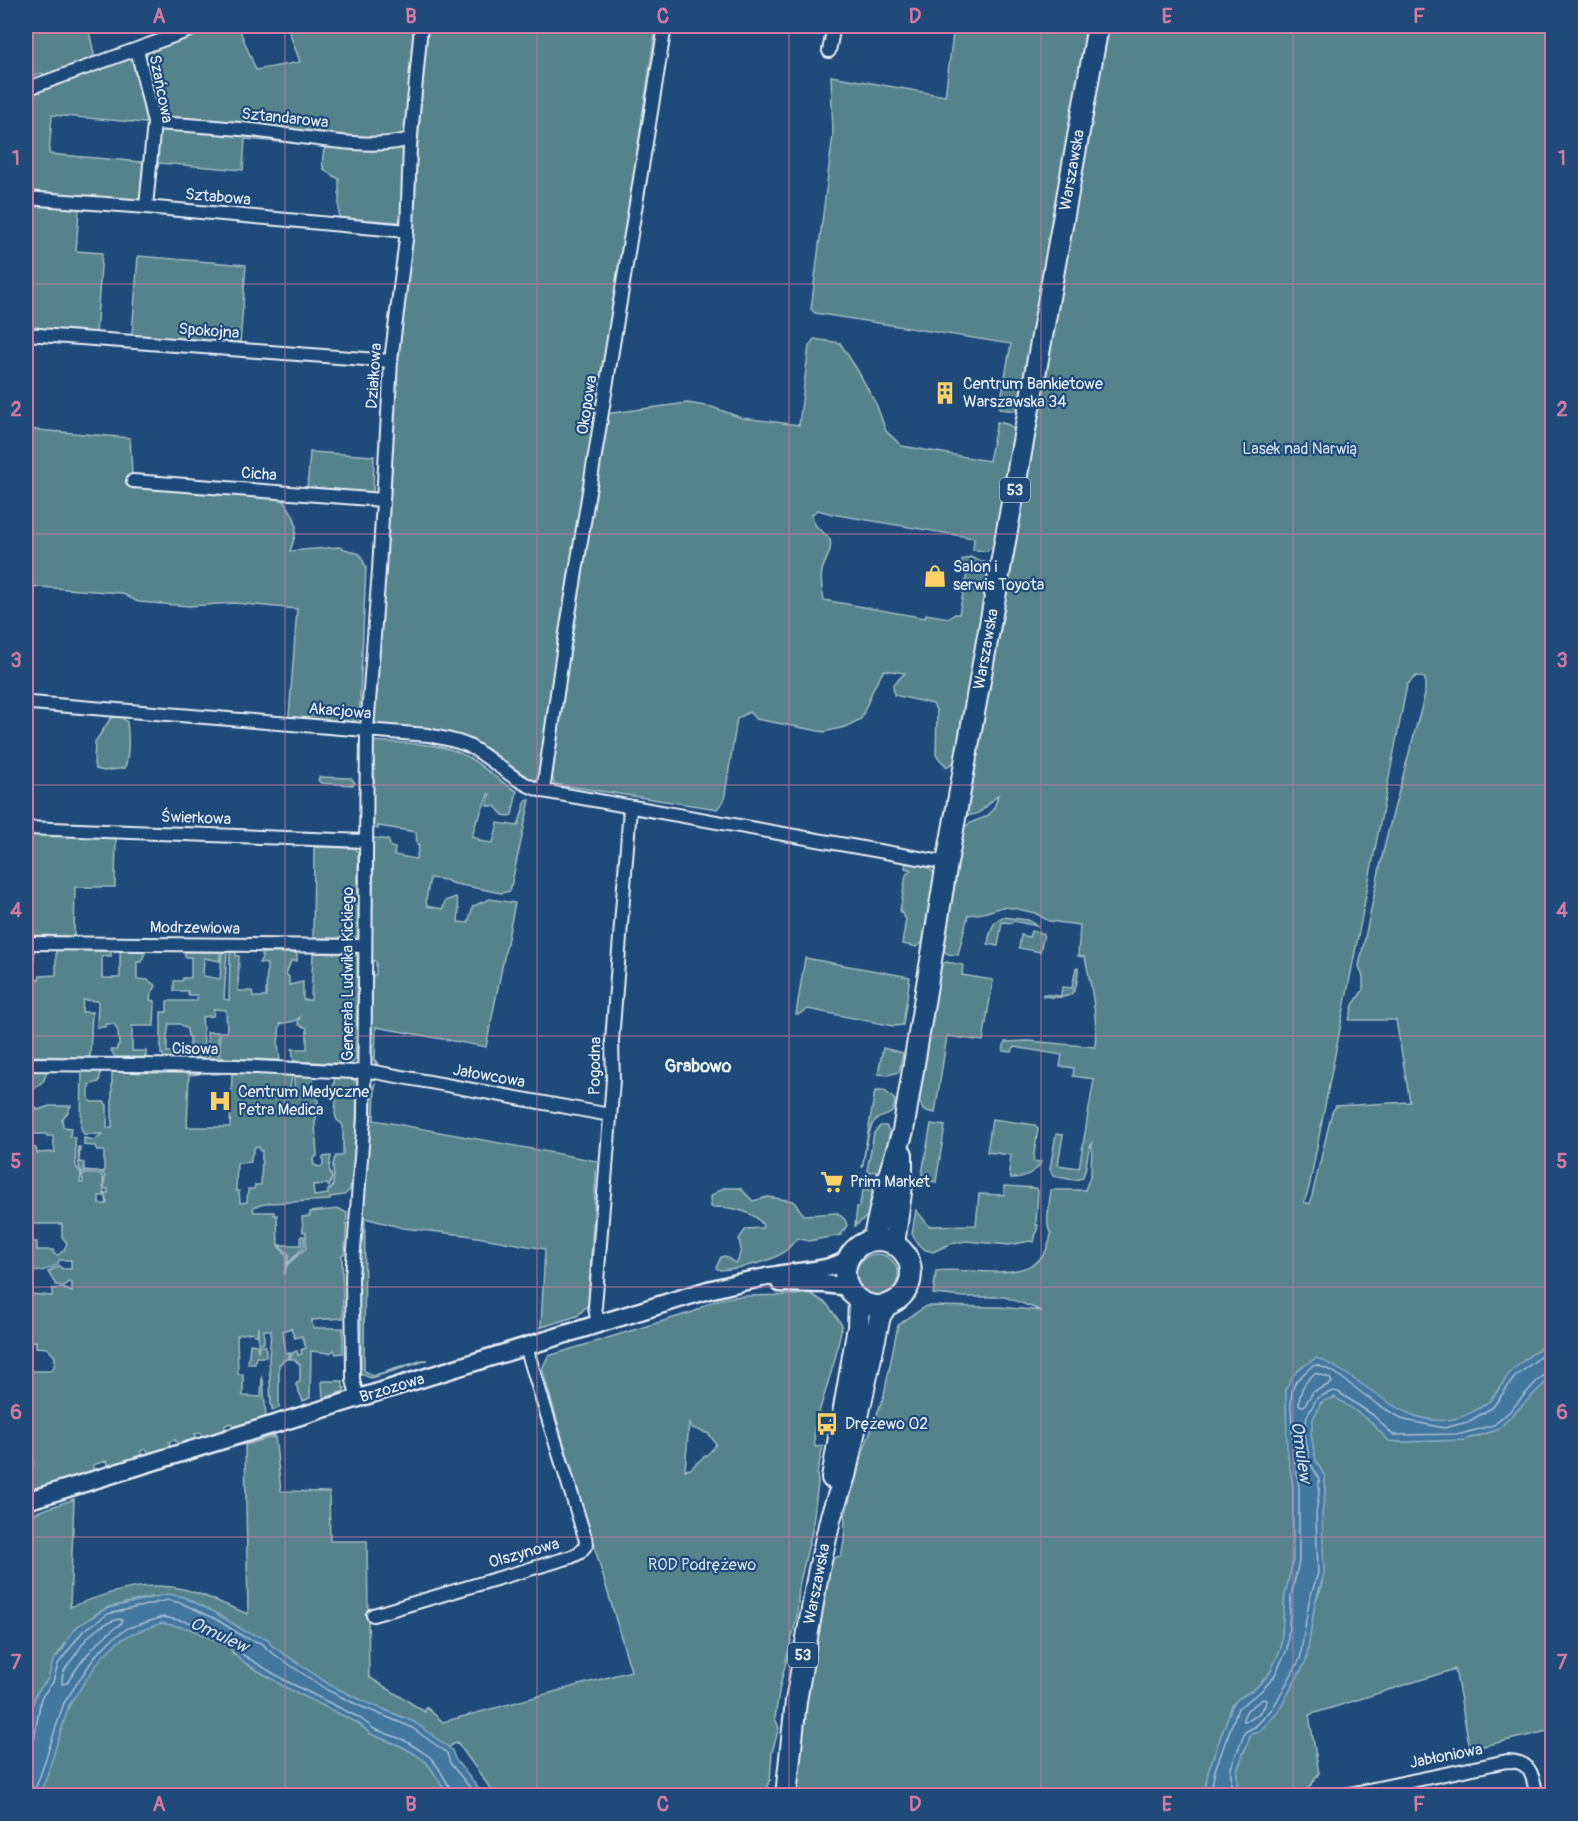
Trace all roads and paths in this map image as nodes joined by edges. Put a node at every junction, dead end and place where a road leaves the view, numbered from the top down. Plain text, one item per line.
1 (201, 26) edge
2 (421, 26) edge
3 (665, 26) edge
4 (834, 26) edge
5 (1098, 26) edge
6 (137, 49) junction
7 (830, 51) dead end
8 (26, 89) edge
9 (154, 123) junction
10 (411, 138) junction
11 (26, 198) edge
12 (146, 207) junction
13 (407, 231) junction
14 (26, 334) edge
15 (391, 361) junction
16 (133, 481) dead end
17 (383, 500) junction
18 (28, 704) edge
19 (366, 729) junction
20 (543, 791) junction
21 (630, 807) junction
22 (26, 828) edge
23 (365, 841) junction
24 (947, 863) junction
25 (26, 943) edge
26 (364, 946) junction
27 (26, 1064) edge
28 (364, 1070) junction
29 (610, 1115) junction
30 (903, 1131) junction
31 (873, 1240) junction
32 (894, 1245) junction
33 (849, 1258) junction
34 (759, 1279) junction
35 (854, 1294) junction
36 (887, 1305) junction
37 (598, 1325) junction
38 (526, 1347) junction
39 (358, 1399) junction
40 (26, 1501) edge
41 (831, 1516) junction
42 (373, 1616) dead end
43 (786, 1796) edge
44 (1340, 1796) edge
45 (1537, 1796) edge

1 - 6 street
2 - 10 street, Działkowa
3 - 20 street, Okopowa
4 - 7 street
5 - 24 main road, Warszawska / 53
6 - 8 street
6 - 9 street, Szańcowa
9 - 10 street, Sztandarowa
9 - 12 street, Szańcowa
10 - 13 street, Działkowa
11 - 12 street, Sztabowa
12 - 13 street, Sztabowa
13 - 15 street, Działkowa
14 - 15 street, Spokojna
15 - 17 street, Działkowa
16 - 17 street, Cicha
17 - 19 street, Działkowa
18 - 19 street, Akacjowa
19 - 20 street, Akacjowa
19 - 23 street, Generała Ludwika Kickiego
20 - 21 street, Akacjowa
21 - 24 street, Akacjowa
21 - 29 street, Pogodna
22 - 23 street, Świerkowa
23 - 26 street, Generała Ludwika Kickiego
24 - 30 main road, Warszawska / 53
25 - 26 street, Modrzewiowa
26 - 28 street, Generała Ludwika Kickiego
27 - 28 street, Cisowa
28 - 29 street, Jałowcowa
28 - 39 street, Generała Ludwika Kickiego
29 - 37 street, Pogodna
30 - 31 main road, Warszawska / 53
30 - 32 main road, Warszawska / 53
31 - 32 main road
31 - 33 main road
32 - 36 main road, 53
33 - 34 main road, Brzozowa
33 - 35 main road, 53
34 - 35 main road, Brzozowa
34 - 37 main road, Brzozowa
35 - 36 main road
35 - 41 main road, Warszawska / 53
36 - 41 main road, Warszawska / 53
37 - 38 main road, Brzozowa
38 - 39 main road, Brzozowa
38 - 42 street, Olszynowa
39 - 40 main road, Brzozowa
41 - 43 main road, Warszawska / 53
44 - 45 street, Jabłoniowa

